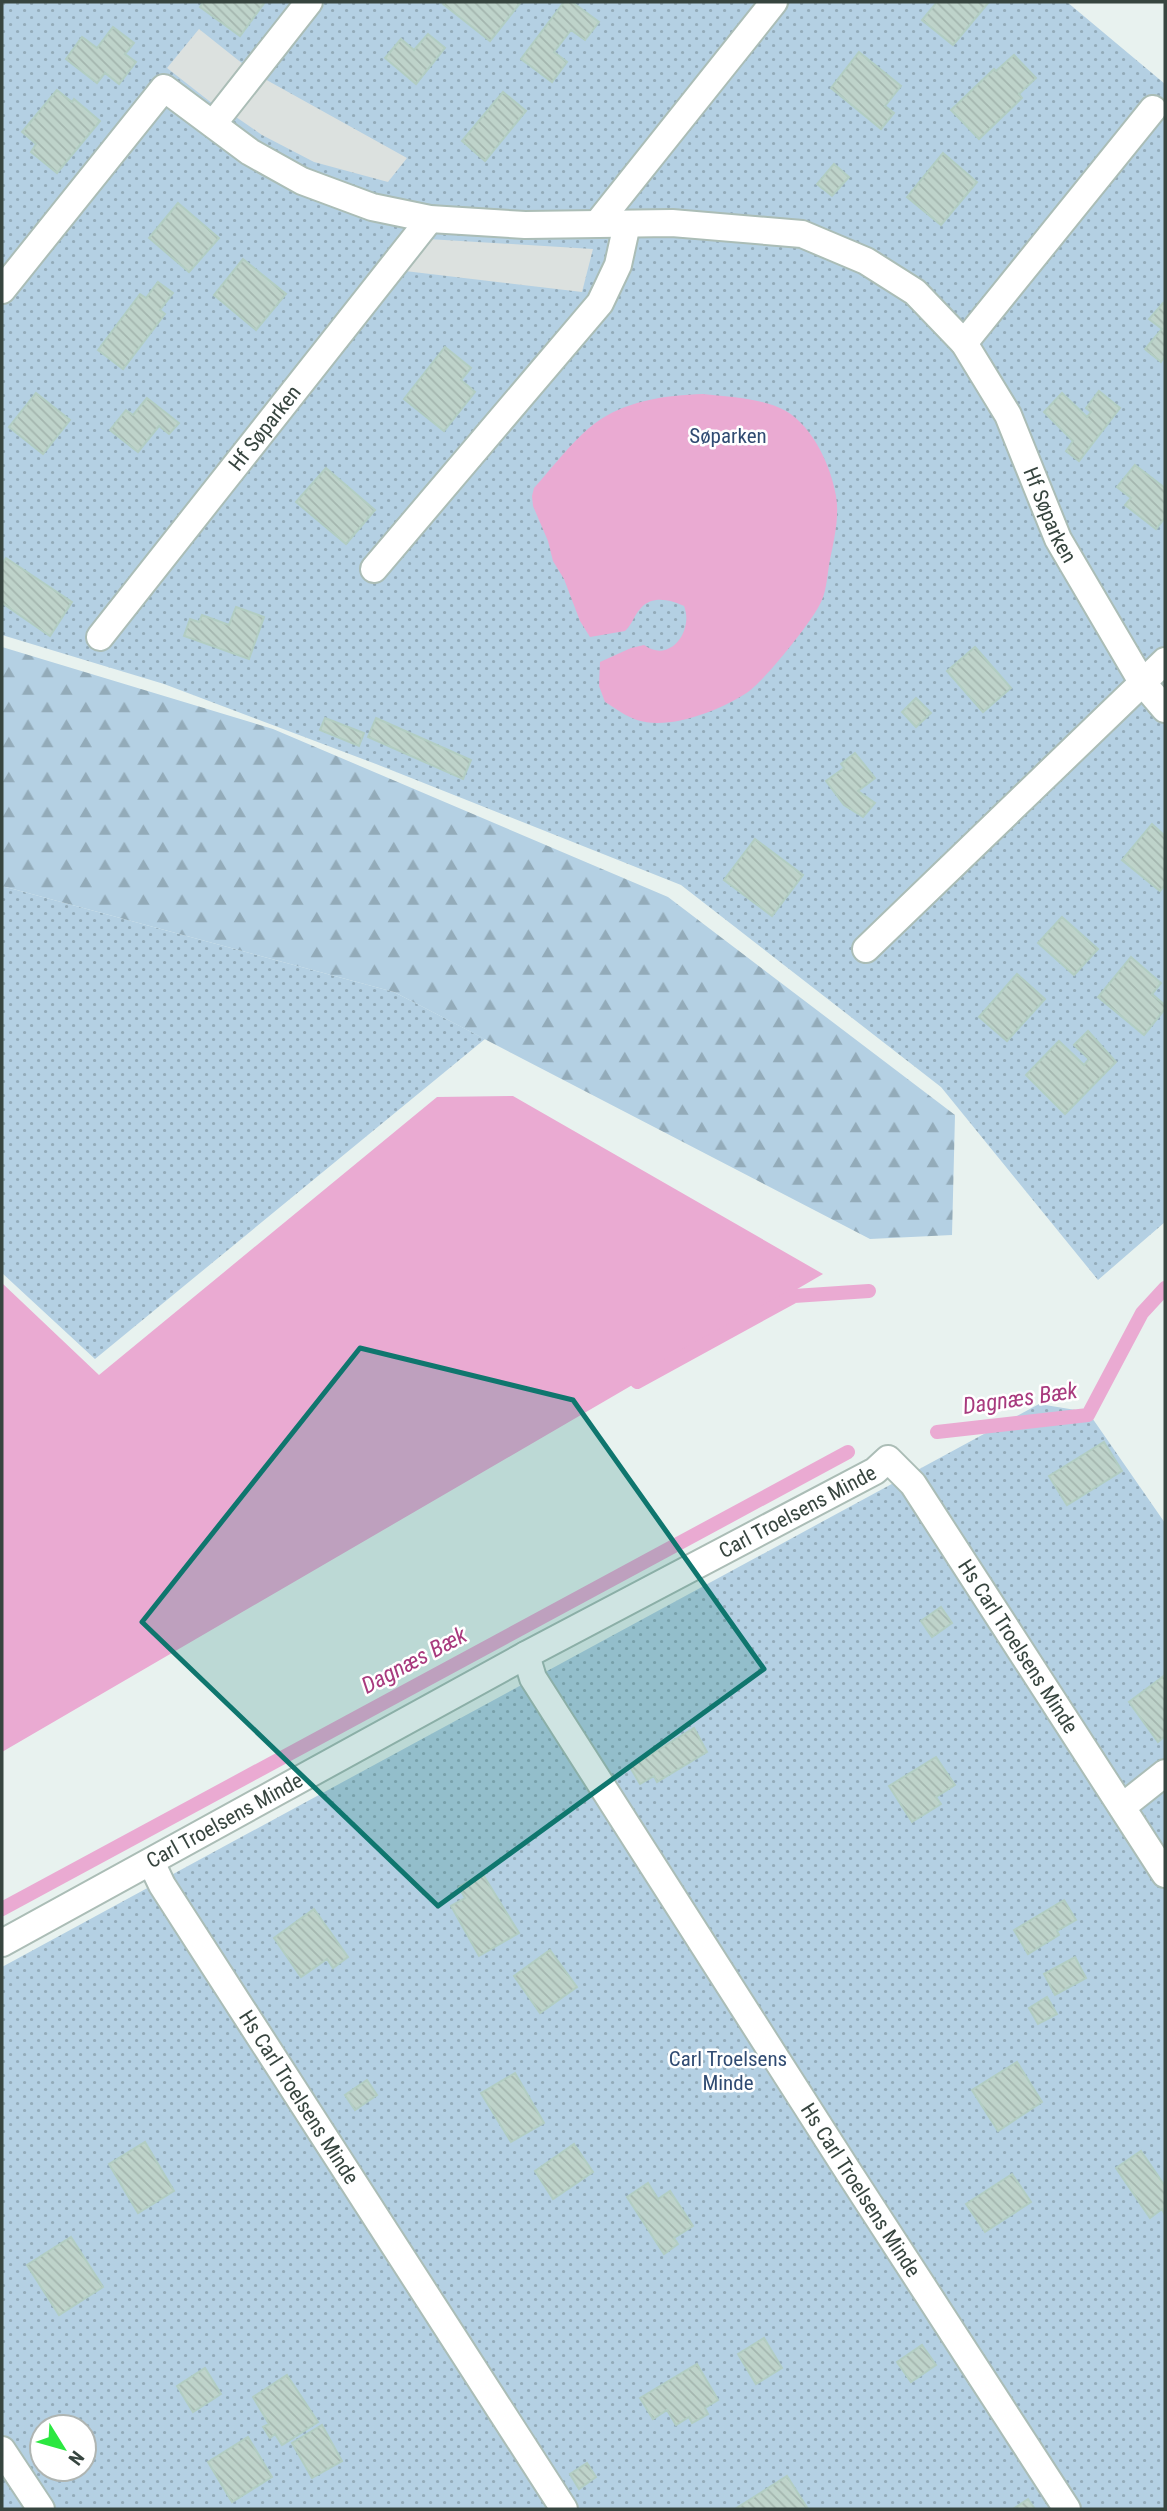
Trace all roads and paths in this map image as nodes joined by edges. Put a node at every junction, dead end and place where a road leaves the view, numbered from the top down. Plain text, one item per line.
1 (309, 2) edge
2 (774, 2) edge
3 (1153, 109) dead end
4 (213, 124) junction
5 (430, 219) junction
6 (597, 224) junction
7 (627, 224) junction
8 (2, 290) edge
9 (964, 343) junction
10 (374, 569) dead end
11 (100, 637) dead end
12 (1165, 661) edge
13 (1142, 682) junction
14 (1165, 709) edge
15 (866, 948) dead end
16 (888, 1458) joint
17 (526, 1655) junction
18 (1165, 1773) edge
19 (1122, 1807) junction
20 (151, 1862) junction
21 (1165, 1874) edge
22 (2, 1943) edge
23 (2, 2450) edge
24 (41, 2509) edge
25 (564, 2509) edge
26 (1068, 2509) edge

1 - 4 lane
2 - 6 lane
3 - 9 lane
4 - 5 lane, Hf Søparken
4 - 8 lane, Hf Søparken
5 - 6 lane, Hf Søparken
5 - 11 lane, Hf Søparken
6 - 7 lane, Hf Søparken
7 - 9 lane, Hf Søparken
7 - 10 lane
9 - 13 lane, Hf Søparken
12 - 13 lane
13 - 14 lane, Hf Søparken
13 - 15 lane
16 - 17 lane, Carl Troelsens Minde
16 - 19 lane, Hs Carl Troelsens Minde
17 - 20 lane, Carl Troelsens Minde
17 - 26 lane, Hs Carl Troelsens Minde
18 - 19 lane
19 - 21 lane, Hs Carl Troelsens Minde
20 - 22 lane, Carl Troelsens Minde
20 - 25 lane, Hs Carl Troelsens Minde
23 - 24 lane

